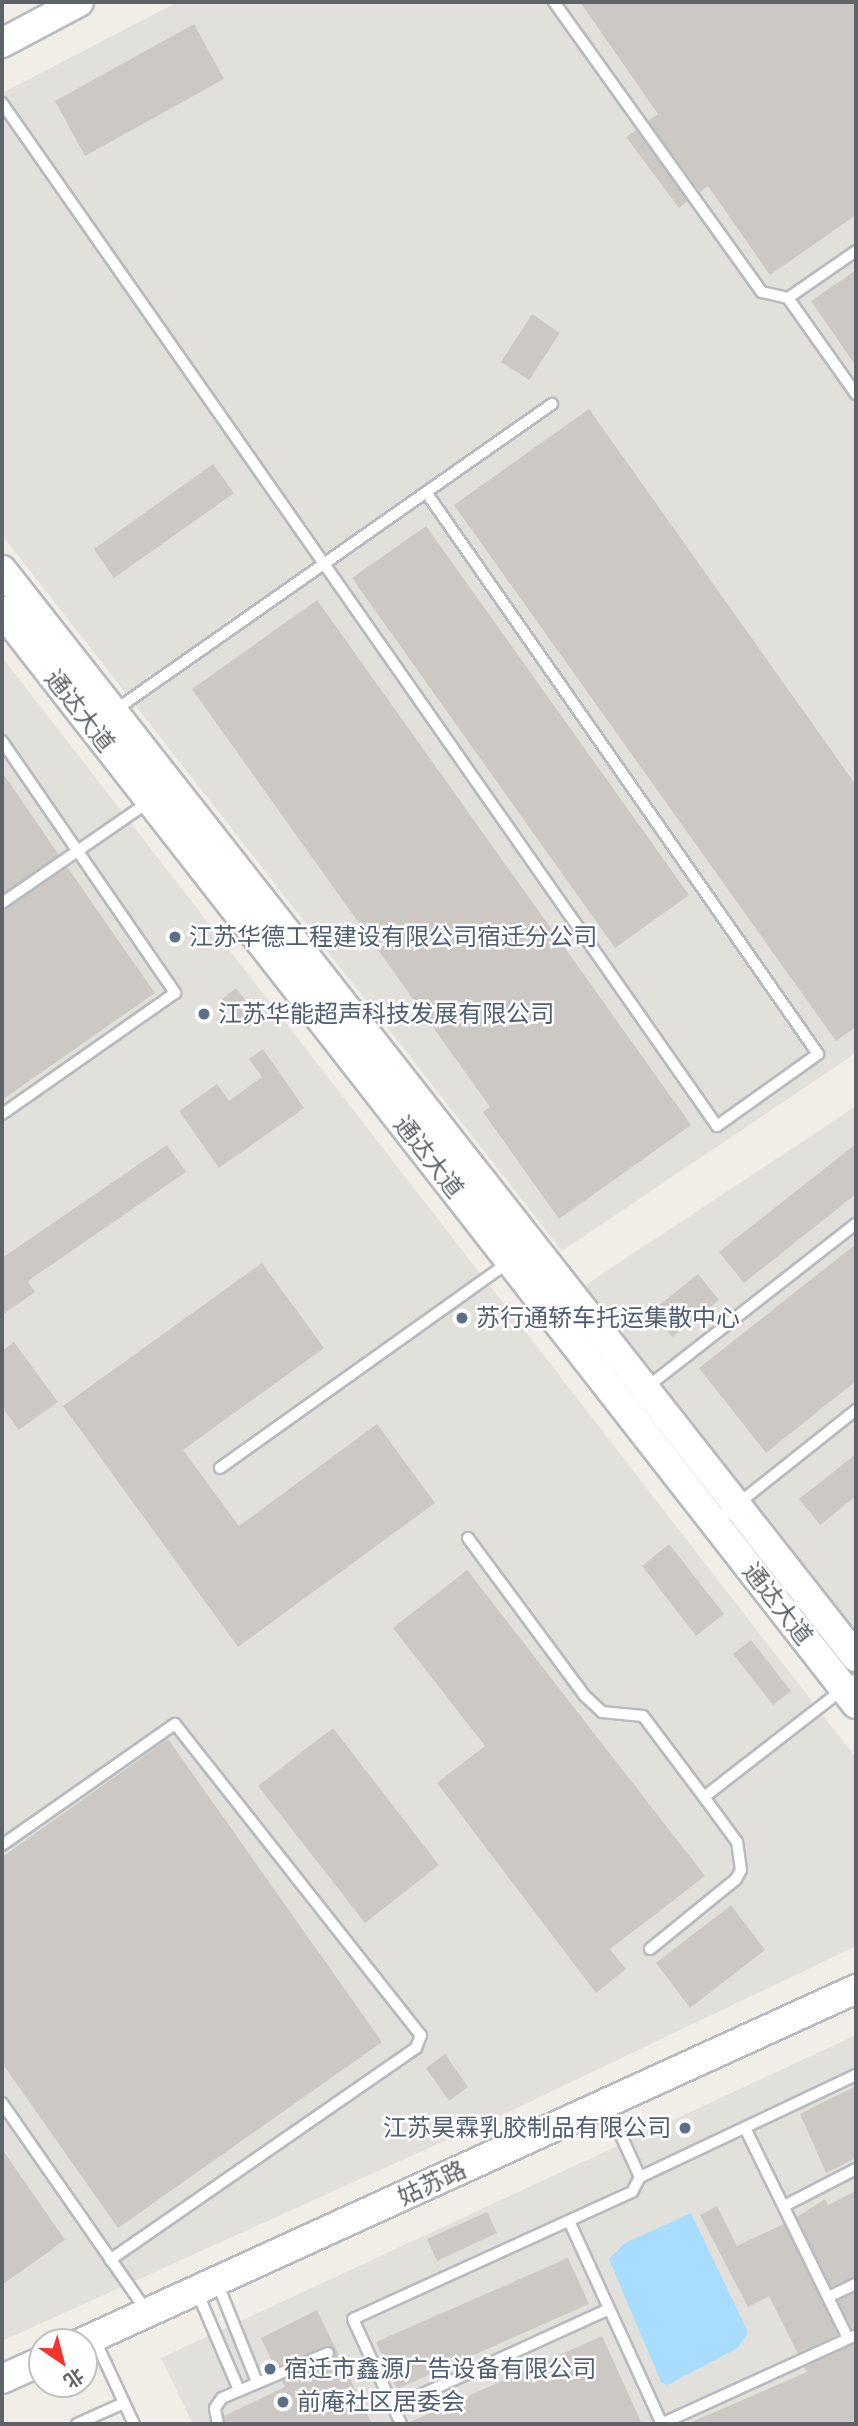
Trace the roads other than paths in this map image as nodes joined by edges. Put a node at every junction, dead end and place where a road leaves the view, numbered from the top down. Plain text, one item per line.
1 (79, 2) edge
2 (554, 2) edge
3 (2, 43) edge
4 (2, 103) edge
5 (856, 251) edge
6 (788, 299) junction
7 (856, 394) edge
8 (552, 404) dead end
9 (426, 492) junction
10 (324, 564) junction
11 (2, 570) edge
12 (2, 611) edge
13 (102, 719) junction
14 (2, 741) edge
15 (150, 801) junction
16 (78, 850) junction
17 (2, 903) edge
18 (2, 1114) edge
19 (856, 1224) edge
20 (522, 1253) junction
21 (634, 1397) junction
22 (856, 1410) edge
23 (220, 1468) dead end
24 (737, 1505) junction
25 (714, 1522) junction
26 (468, 1538) dead end
27 (856, 1657) edge
28 (852, 1690) edge
29 (704, 1797) junction
30 (2, 1845) edge
31 (650, 1949) dead end
32 (856, 1989) edge
33 (856, 2075) edge
34 (2, 2103) edge
35 (606, 2103) junction
36 (745, 2128) junction
37 (856, 2169) edge
38 (640, 2178) junction
39 (783, 2206) junction
40 (569, 2221) junction
41 (110, 2260) junction
42 (856, 2284) edge
43 (206, 2286) junction
44 (828, 2297) junction
45 (609, 2309) junction
46 (147, 2313) junction
47 (98, 2335) edge
48 (852, 2337) edge
49 (328, 2353) dead end
50 (98, 2358) edge
51 (28, 2367) edge
52 (2, 2379) edge
53 (257, 2382) junction
54 (239, 2390) junction
55 (124, 2403) junction
56 (394, 2407) junction
57 (78, 2424) edge
58 (134, 2424) edge
59 (218, 2424) edge
60 (401, 2424) edge
61 (662, 2424) edge

1 - 3 main road
2 - 6 lane
4 - 10 lane
5 - 6 lane
6 - 7 lane
8 - 9 lane
9 - 10 lane
9 - 10 lane
10 - 13 lane
11 - 13 main road, 通达大道
12 - 13 main road, 通达大道
13 - 15 main road, 通达大道
13 - 20 main road, 通达大道
14 - 16 lane
15 - 16 lane
15 - 20 main road, 通达大道
16 - 17 lane
16 - 18 lane
19 - 21 lane
20 - 21 main road, 通达大道
20 - 23 lane
21 - 24 main road, 通达大道
21 - 25 main road, 通达大道
22 - 24 lane
24 - 25 lane
24 - 27 main road, 通达大道
25 - 28 main road, 通达大道
26 - 29 lane
28 - 29 lane
29 - 31 lane
30 - 41 lane
32 - 35 main road, 姑苏路
33 - 36 lane
34 - 41 lane
35 - 38 lane
35 - 43 main road, 姑苏路
36 - 38 lane
36 - 39 lane
37 - 39 lane
38 - 40 lane
39 - 44 lane
40 - 45 lane
40 - 56 lane
41 - 46 lane
42 - 44 lane
43 - 46 main road, 姑苏路
43 - 53 lane
43 - 54 lane
44 - 48 lane
45 - 56 lane
45 - 61 lane
46 - 47 main road, 姑苏路
48 - 61 lane
49 - 53 lane
50 - 55 lane
51 - 52 main road
53 - 54 lane
54 - 59 lane
55 - 57 lane
55 - 58 lane
56 - 60 lane

